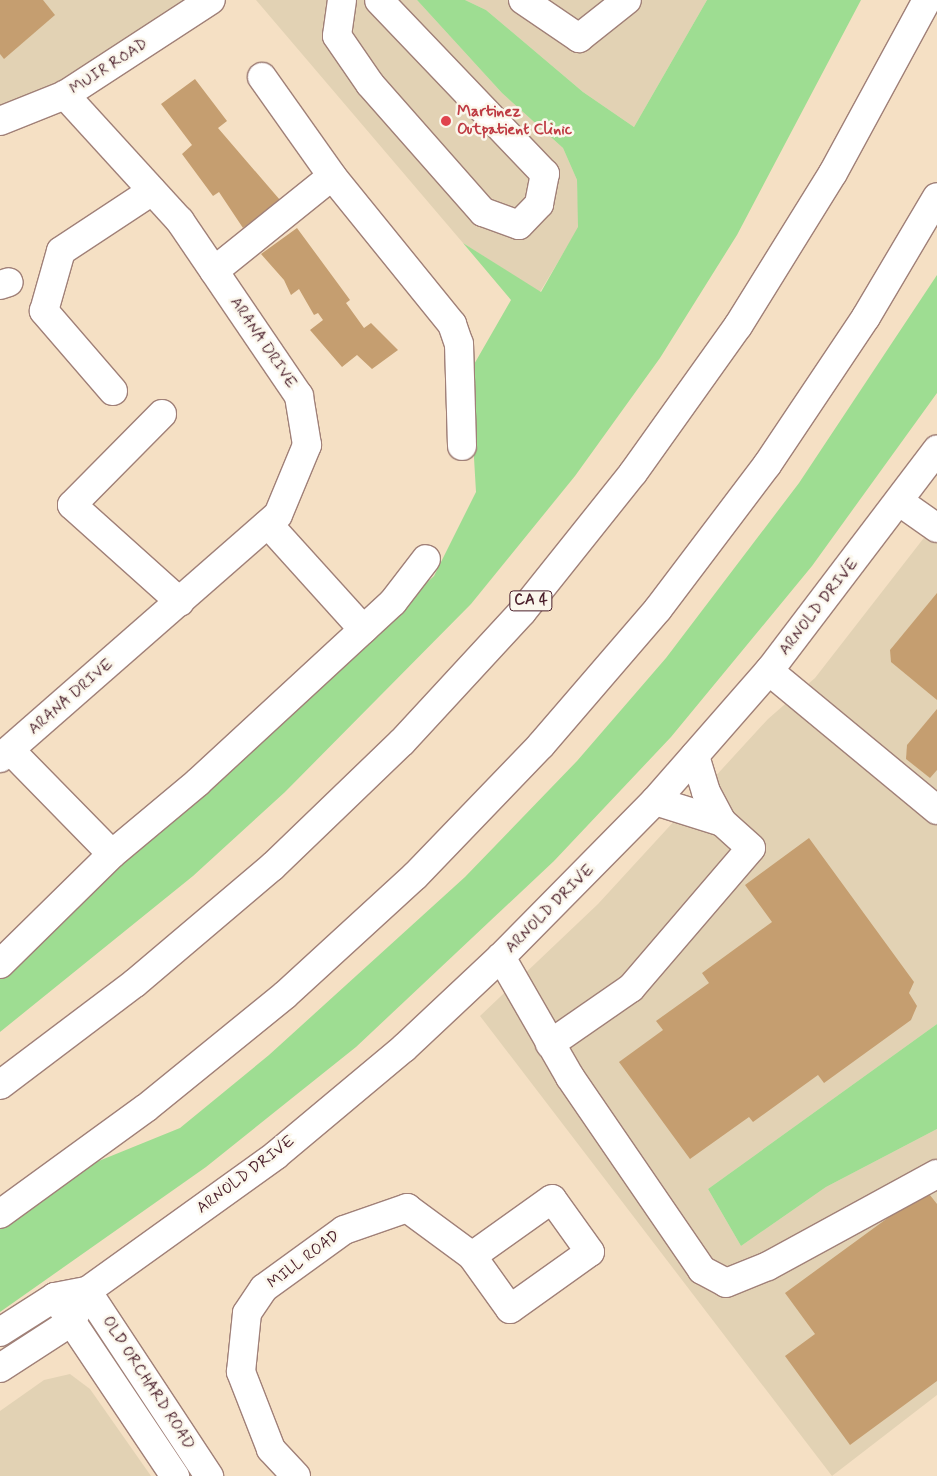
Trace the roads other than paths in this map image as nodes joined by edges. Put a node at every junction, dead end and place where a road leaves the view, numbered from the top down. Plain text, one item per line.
1 (212, 0) edge
2 (342, 0) edge
3 (379, 0) edge
4 (627, 0) edge
5 (927, 0) edge
6 (540, 4) edge
7 (262, 77) dead end
8 (66, 95) junction
9 (0, 121) edge
10 (332, 176) junction
11 (152, 191) junction
12 (937, 197) edge
13 (214, 271) junction
14 (113, 391) dead end
15 (162, 414) dead end
16 (462, 446) dead end
17 (937, 450) edge
18 (900, 502) junction
19 (268, 524) junction
20 (937, 528) edge
21 (426, 558) dead end
22 (180, 602) junction
23 (363, 630) junction
24 (769, 671) junction
25 (5, 754) edge
26 (695, 756) junction
27 (655, 801) junction
28 (937, 810) edge
29 (722, 822) junction
30 (112, 854) junction
31 (501, 958) junction
32 (0, 964) edge
33 (550, 1044) junction
34 (0, 1085) edge
35 (937, 1174) edge
36 (0, 1214) edge
37 (472, 1256) dead end
38 (87, 1291) junction
39 (55, 1297) junction
40 (71, 1322) junction
41 (0, 1332) edge
42 (0, 1368) edge
43 (175, 1476) edge
44 (209, 1476) edge
45 (296, 1476) edge

1 - 8 main road, MUIR ROAD
2 - 3 main road
4 - 6 main road
5 - 34 main road, CA 4
7 - 10 main road
8 - 9 main road, MUIR ROAD
8 - 11 main road, ARANA DRIVE
10 - 13 main road
10 - 16 main road
11 - 13 main road, ARANA DRIVE
11 - 14 main road
12 - 36 main road
13 - 19 main road, ARANA DRIVE
15 - 22 main road
17 - 18 main road, ARNOLD DRIVE
18 - 20 main road
18 - 24 main road, ARNOLD DRIVE
19 - 22 main road, ARANA DRIVE
19 - 23 main road
21 - 23 main road
22 - 25 main road, ARANA DRIVE
23 - 30 main road
24 - 26 main road, ARNOLD DRIVE
24 - 28 main road
25 - 30 main road
26 - 27 main road, ARNOLD DRIVE
26 - 29 main road
27 - 29 main road
27 - 31 main road, ARNOLD DRIVE
29 - 33 main road
30 - 32 main road
31 - 33 main road
31 - 38 main road, ARNOLD DRIVE
33 - 35 main road
37 - 45 main road, MILL ROAD
38 - 39 main road, ARNOLD DRIVE
38 - 40 main road, ARNOLD DRIVE
38 - 44 main road, OLD ORCHARD ROAD
39 - 40 main road, OLD ORCHARD ROAD
39 - 41 main road, ARNOLD DRIVE
40 - 42 main road, ARNOLD DRIVE
40 - 43 main road, OLD ORCHARD ROAD

